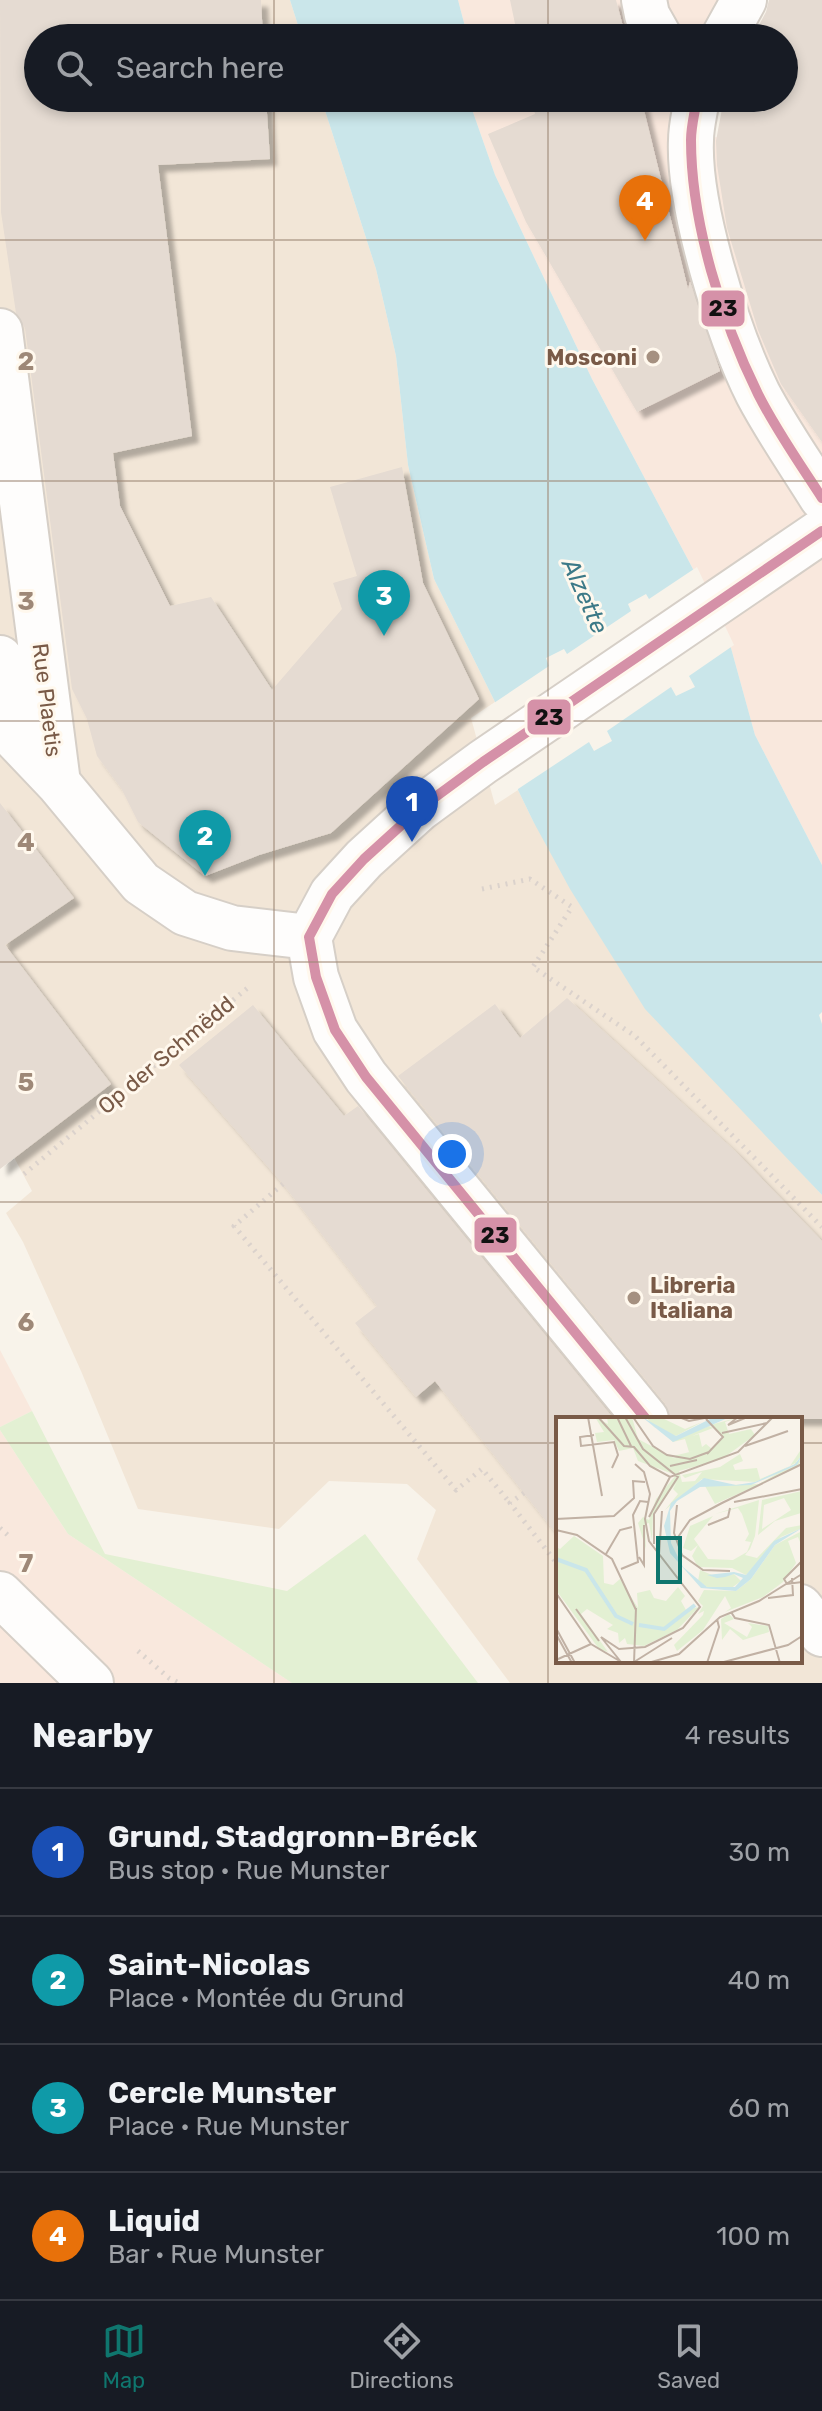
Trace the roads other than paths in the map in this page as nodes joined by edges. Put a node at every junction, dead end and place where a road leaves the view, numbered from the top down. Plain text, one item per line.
1 (644, 0) edge
2 (744, 0) edge
3 (652, 24) edge
4 (731, 24) edge
5 (695, 112) edge
6 (0, 331) edge
7 (822, 498) edge
8 (822, 531) edge
9 (0, 658) edge
10 (0, 722) edge
11 (58, 783) junction
12 (309, 937) junction
13 (644, 1417) edge
14 (0, 1594) edge
15 (802, 1609) edge
16 (822, 1634) edge
17 (91, 1683) edge

1 - 3 street
2 - 4 street
5 - 7 street
6 - 11 street, Rue Plaetis
8 - 12 street
9 - 11 street
10 - 11 street
11 - 12 street
12 - 13 street
14 - 17 street
15 - 16 street

